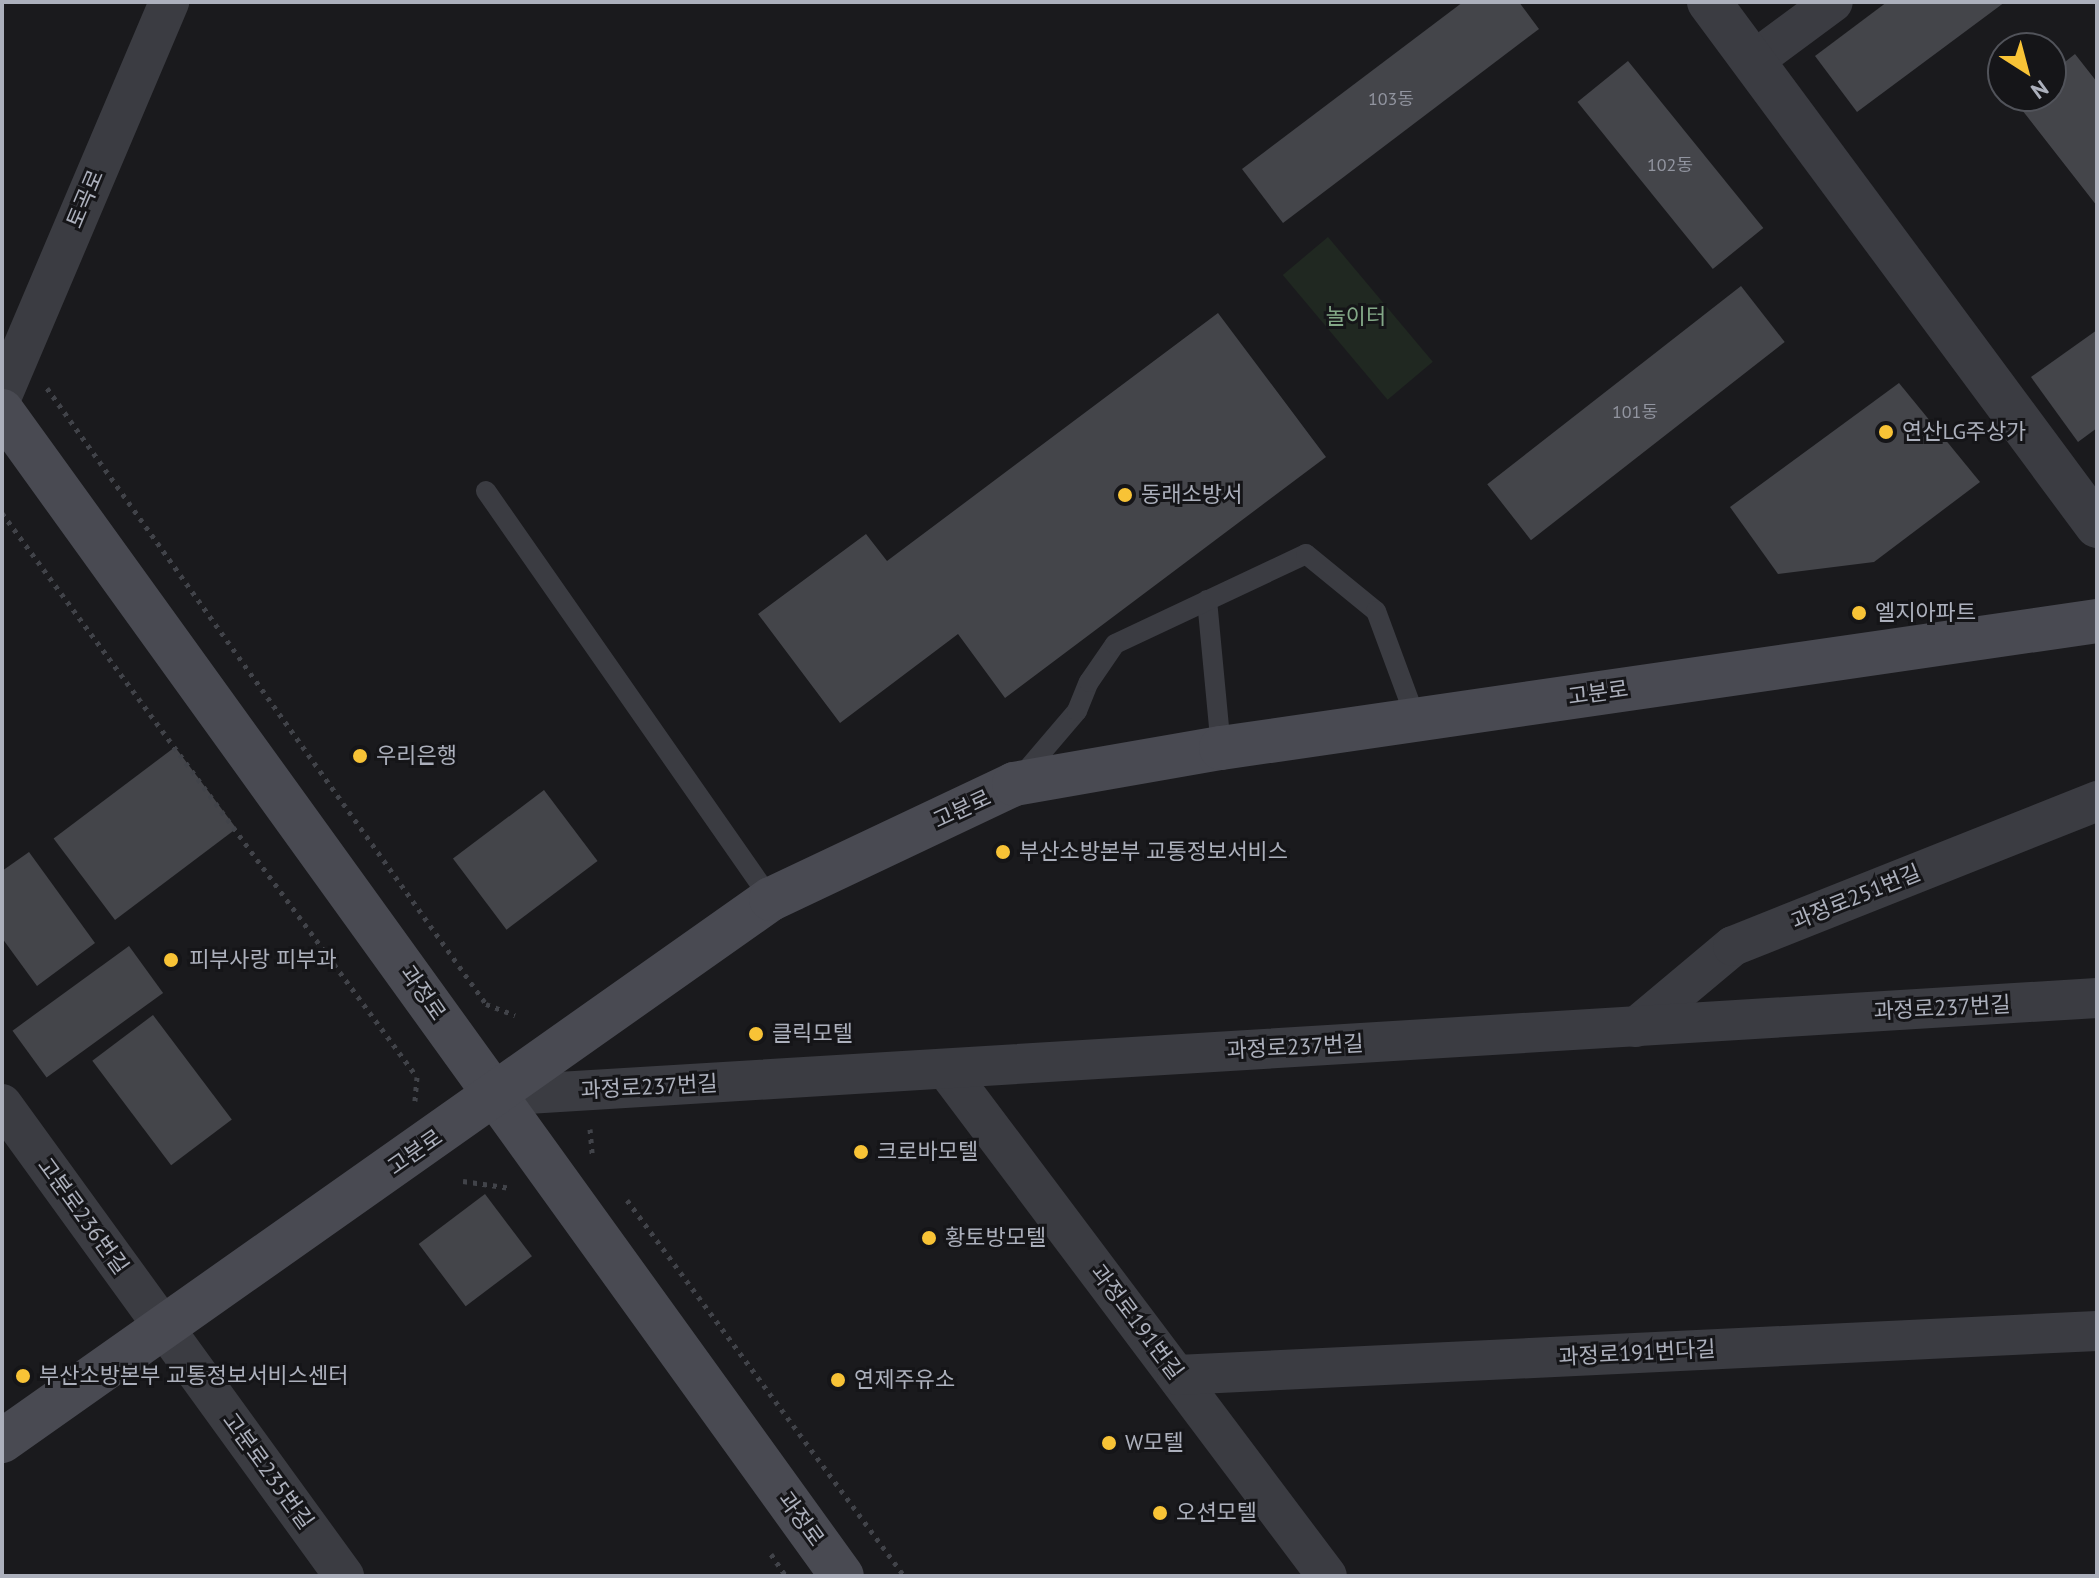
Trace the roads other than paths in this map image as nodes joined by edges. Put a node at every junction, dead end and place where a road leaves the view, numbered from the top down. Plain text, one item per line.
1 (169, 2) edge
2 (1709, 2) edge
3 (1833, 2) edge
4 (1753, 61) junction
5 (2, 396) edge
6 (2, 411) edge
7 (486, 491) dead end
8 (2097, 526) edge
9 (1207, 600) junction
10 (2097, 621) edge
11 (1416, 719) junction
12 (1221, 748) junction
13 (1014, 784) junction
14 (2097, 801) edge
15 (771, 899) junction
16 (2097, 998) edge
17 (1636, 1027) junction
18 (946, 1069) junction
19 (494, 1096) junction
20 (2, 1104) edge
21 (164, 1328) junction
22 (2097, 1331) edge
23 (1177, 1375) junction
24 (2, 1441) edge
25 (344, 1576) edge
26 (842, 1576) edge
27 (1327, 1576) edge

1 - 5 street, 토곡로
2 - 4 street
3 - 4 street
4 - 8 street
6 - 19 main road, 과정로
7 - 15 lane
9 - 11 lane
9 - 12 lane
9 - 13 lane
10 - 11 main road, 고분로
11 - 12 main road, 고분로
12 - 13 main road, 고분로
13 - 15 main road, 고분로
14 - 17 street, 과정로251번길
15 - 19 main road, 고분로
16 - 17 street, 과정로237번길
17 - 18 street, 과정로237번길
18 - 19 street, 과정로237번길
18 - 23 street, 과정로191번길
19 - 21 main road, 고분로
19 - 26 main road, 과정로
20 - 21 street, 고분로236번길
21 - 24 main road, 고분로
21 - 25 street, 고분로235번길
22 - 23 street, 과정로191번다길
23 - 27 street, 과정로191번길

